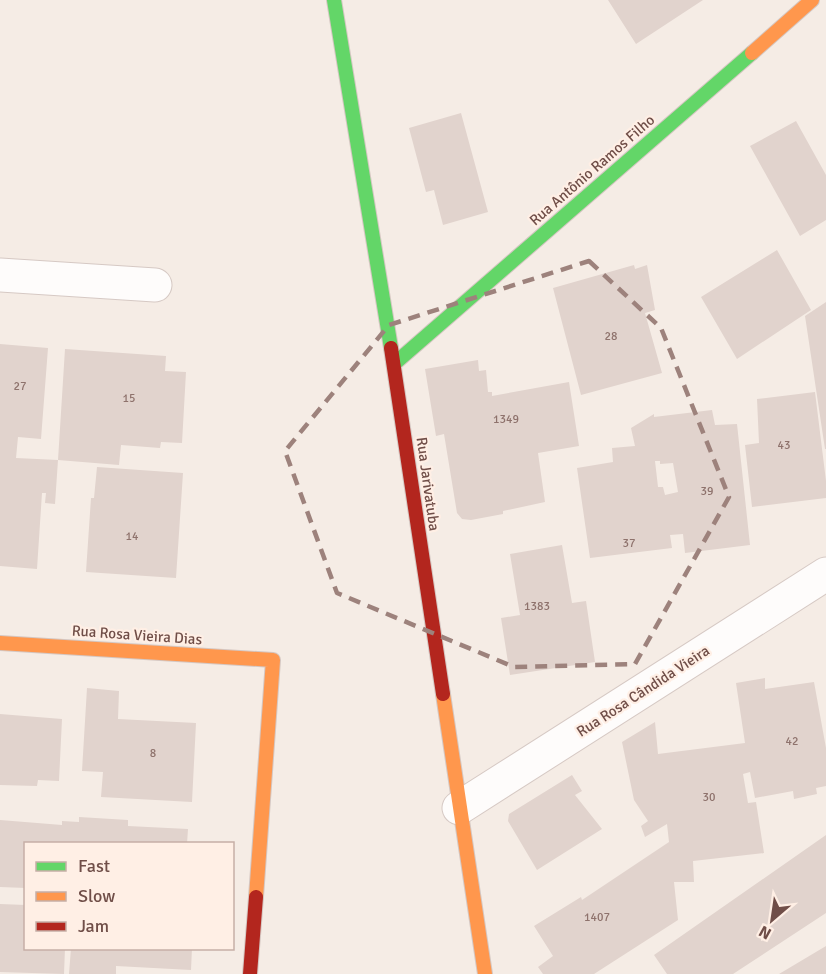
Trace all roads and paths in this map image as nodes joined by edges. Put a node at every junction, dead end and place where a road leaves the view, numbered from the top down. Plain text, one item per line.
1 (334, 0) edge
2 (812, 0) edge
3 (0, 275) edge
4 (155, 285) dead end
5 (394, 364) junction
6 (826, 574) edge
7 (0, 643) edge
8 (459, 808) junction
9 (250, 974) edge
10 (485, 974) edge

1 - 5 street, Rua Jarivatuba
2 - 5 street, Rua Antônio Ramos Filho
3 - 4 street
5 - 8 street, Rua Jarivatuba
6 - 8 street, Rua Rosa Cândida Vieira
7 - 9 street, Rua Rosa Vieira Dias
8 - 10 street, Rua Jarivatuba

